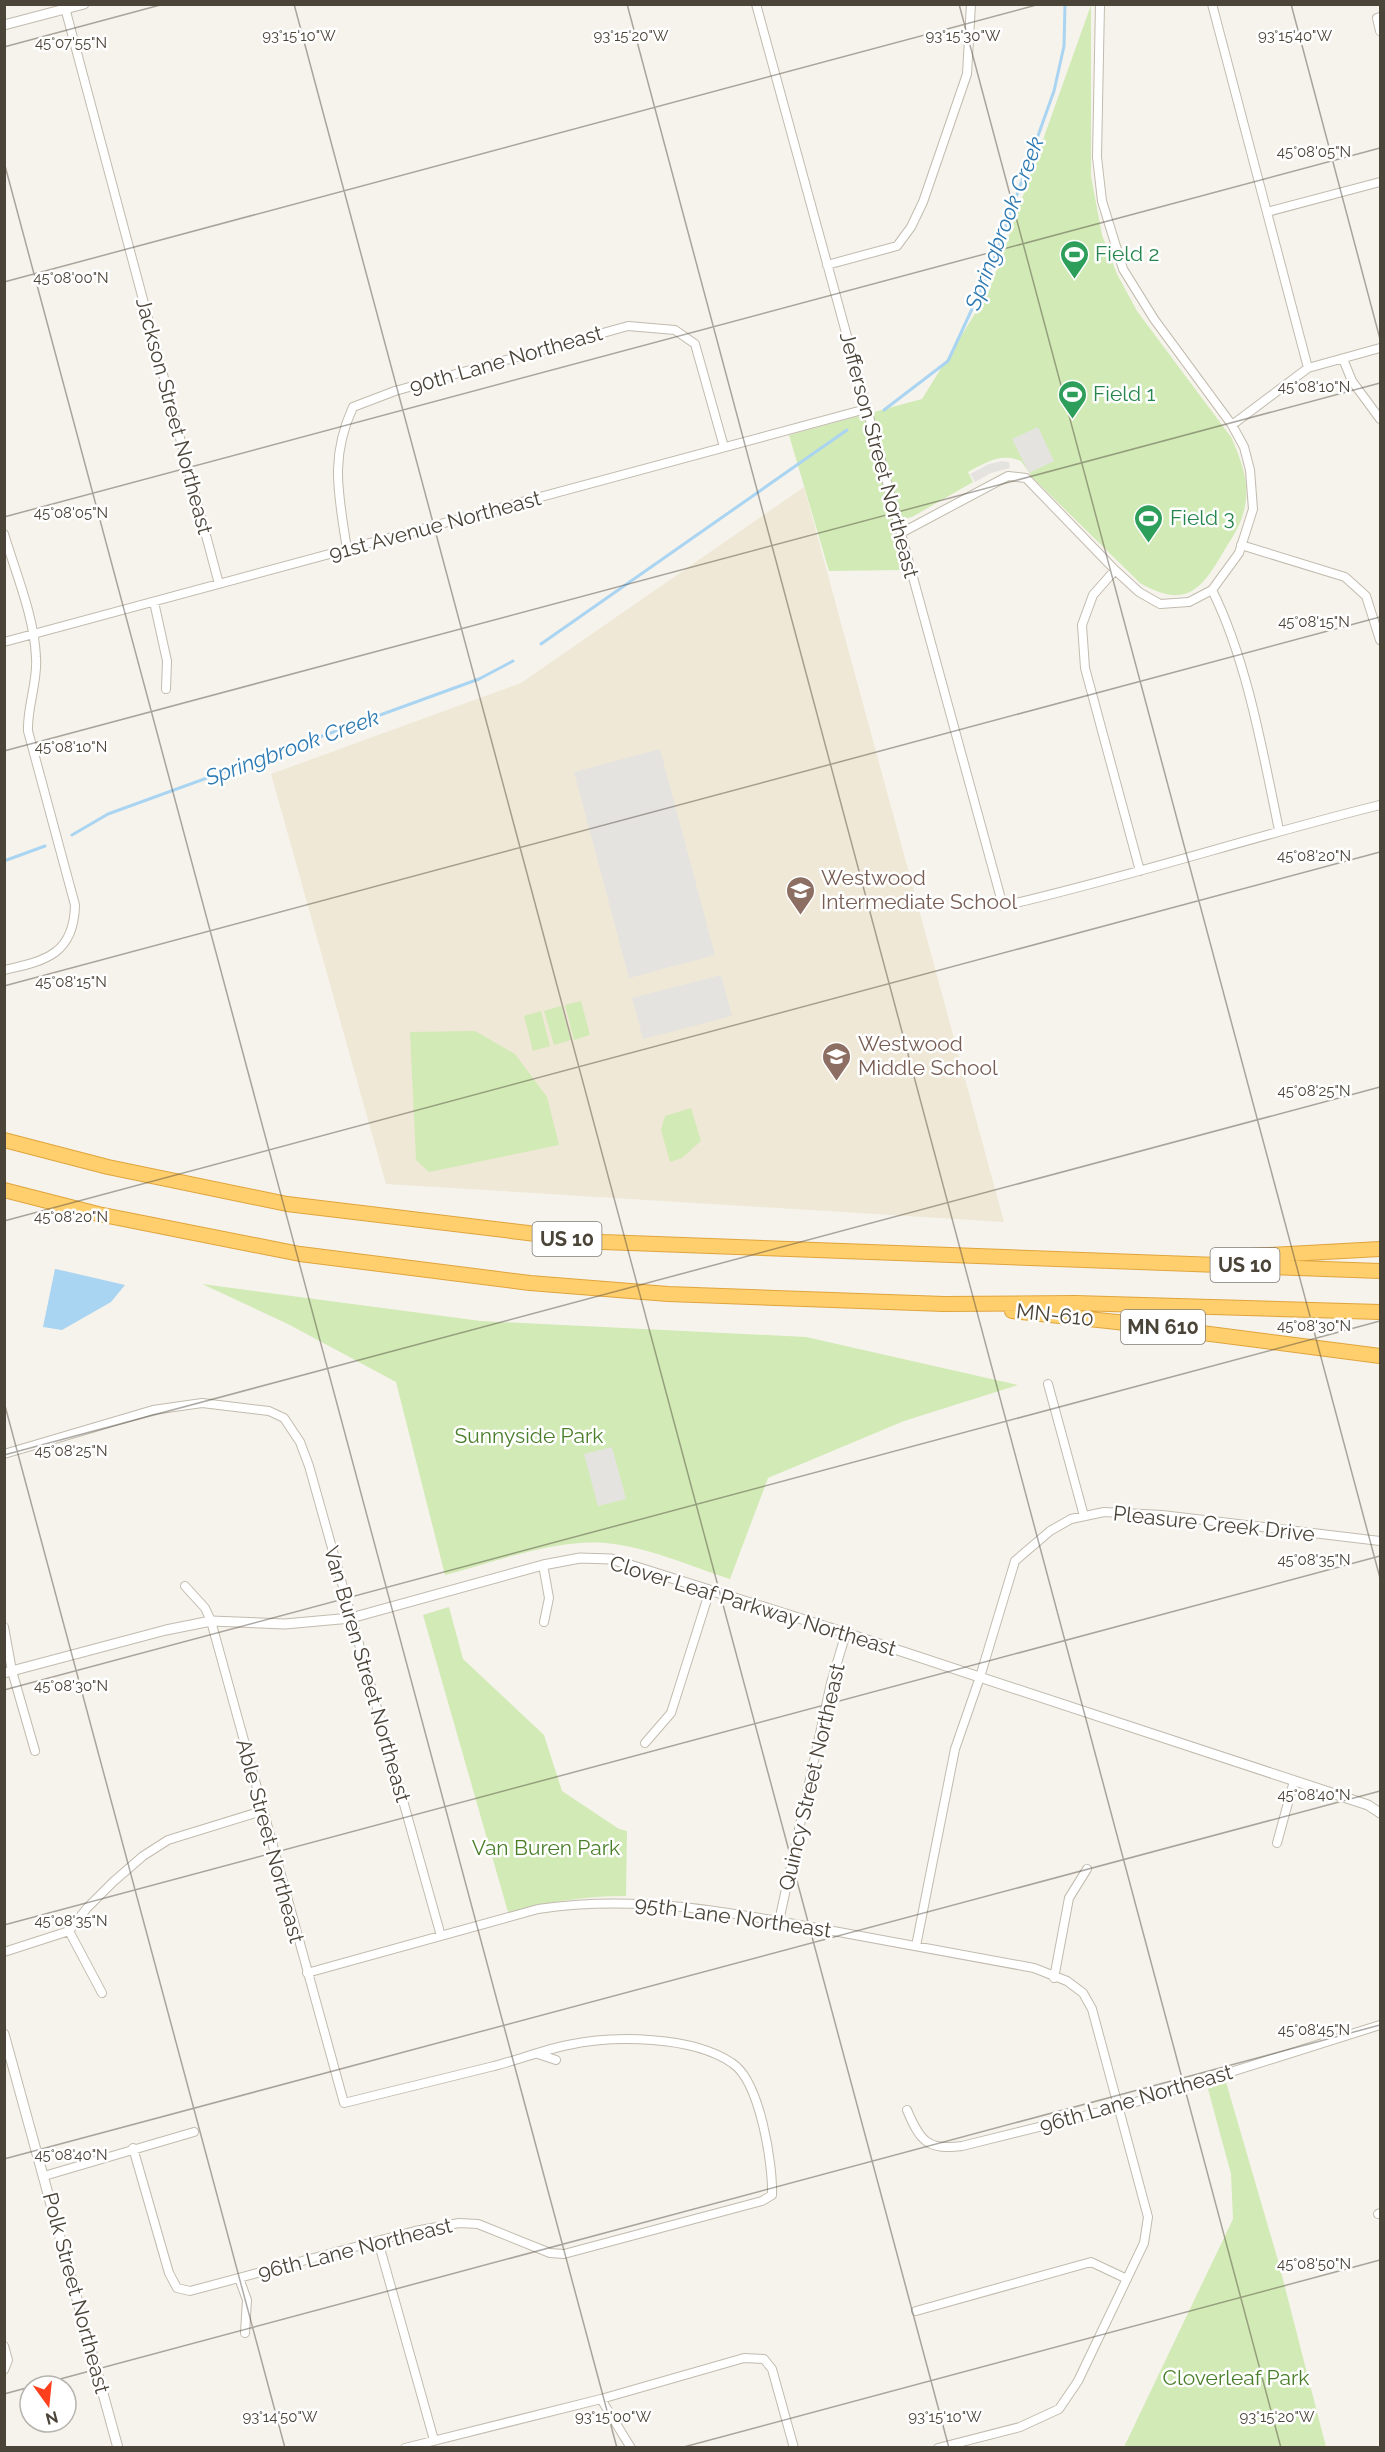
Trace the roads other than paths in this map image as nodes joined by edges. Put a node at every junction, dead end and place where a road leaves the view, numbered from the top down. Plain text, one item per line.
1 (84, 4) edge
2 (756, 4) edge
3 (971, 4) edge
4 (1100, 4) edge
5 (1212, 4) edge
6 (65, 7) edge
7 (1379, 18) edge
8 (4, 25) edge
9 (1380, 31) edge
10 (1380, 182) edge
11 (1267, 212) junction
12 (827, 266) junction
13 (1380, 348) edge
14 (1343, 359) junction
15 (1308, 368) junction
16 (866, 409) junction
17 (1380, 419) edge
18 (1232, 425) junction
19 (724, 447) junction
20 (901, 533) junction
21 (4, 534) edge
22 (1241, 545) junction
23 (347, 550) junction
24 (1114, 570) junction
25 (219, 584) junction
26 (1212, 590) junction
27 (154, 602) junction
28 (34, 634) junction
29 (1380, 640) edge
30 (4, 642) edge
31 (166, 689) dead end
32 (1380, 805) edge
33 (1279, 830) junction
34 (1140, 871) junction
35 (4, 970) edge
36 (4, 1140) edge
37 (4, 1190) edge
38 (1380, 1249) edge
39 (1139, 1262) junction
40 (1380, 1269) edge
41 (944, 1304) junction
42 (1380, 1312) edge
43 (1380, 1356) edge
44 (1048, 1384) dead end
45 (4, 1454) edge
46 (1084, 1516) junction
47 (1380, 1541) edge
48 (543, 1565) junction
49 (185, 1586) dead end
50 (711, 1590) junction
51 (351, 1618) junction
52 (210, 1621) junction
53 (544, 1622) dead end
54 (4, 1627) edge
55 (846, 1633) junction
56 (8, 1672) edge
57 (980, 1677) junction
58 (645, 1743) dead end
59 (35, 1751) dead end
60 (1294, 1781) junction
61 (262, 1811) junction
62 (1380, 1814) edge
63 (1277, 1843) dead end
64 (1087, 1869) dead end
65 (779, 1921) junction
66 (69, 1931) junction
67 (441, 1936) junction
68 (916, 1946) junction
69 (4, 1952) edge
70 (307, 1973) junction
71 (1054, 1978) junction
72 (102, 1993) dead end
73 (1380, 2025) edge
74 (5, 2038) edge
75 (538, 2054) junction
76 (556, 2060) dead end
77 (1120, 2108) junction
78 (907, 2110) dead end
79 (194, 2132) dead end
80 (133, 2148) junction
81 (44, 2176) junction
82 (378, 2241) junction
83 (240, 2278) junction
84 (1127, 2279) junction
85 (916, 2311) dead end
86 (245, 2333) dead end
87 (4, 2346) edge
88 (4, 2370) edge
89 (601, 2399) junction
90 (434, 2440) junction
91 (939, 2447) edge
92 (118, 2448) edge
93 (405, 2448) edge
94 (631, 2448) edge
95 (795, 2448) edge

1 - 6 street
2 - 12 street, Jefferson Street Northeast
3 - 12 street
4 - 18 street
5 - 11 street
6 - 8 street
6 - 25 street, Jackson Street Northeast
7 - 9 street
10 - 11 street
11 - 15 street
12 - 16 street, Jefferson Street Northeast
13 - 14 street
14 - 15 street
14 - 17 street
15 - 18 street
16 - 19 street, 91st Avenue Northeast
16 - 20 street, Jefferson Street Northeast
18 - 22 street
19 - 23 street, 91st Avenue Northeast
19 - 23 street, 90th Lane Northeast
20 - 24 street
20 - 34 street, Jefferson Street Northeast
21 - 28 street
22 - 26 street
22 - 29 street
23 - 25 street, 91st Avenue Northeast
24 - 26 street
24 - 34 street
25 - 27 street, 91st Avenue Northeast
26 - 33 street
27 - 28 street, 91st Avenue Northeast
27 - 31 street
28 - 30 street, 91st Avenue Northeast
28 - 35 street
32 - 33 street
33 - 34 street
36 - 39 highway, US 10
37 - 41 highway, US 10
38 - 39 highway
39 - 40 highway, US 10
41 - 42 highway, US 10
41 - 43 highway, MN-610 / MN 610
44 - 46 street
45 - 51 street, Van Buren Street Northeast
46 - 47 street, Pleasure Creek Drive
46 - 57 street, Pleasure Creek Drive
48 - 50 street, Clover Leaf Parkway Northeast
48 - 51 street, Clover Leaf Parkway Northeast
48 - 53 street
49 - 52 street, Able Street Northeast
50 - 55 street, Clover Leaf Parkway Northeast
50 - 58 street
51 - 52 street, Clover Leaf Parkway Northeast
51 - 67 street, Van Buren Street Northeast
52 - 56 street, Clover Leaf Parkway Northeast
52 - 61 street, Able Street Northeast
54 - 56 street
55 - 57 street, Clover Leaf Parkway Northeast
55 - 65 street, Quincy Street Northeast
56 - 59 street
57 - 60 street, Clover Leaf Parkway Northeast
57 - 68 street, Pleasure Creek Drive
60 - 62 street, Clover Leaf Parkway Northeast
60 - 63 street
61 - 66 street
61 - 70 street, Able Street Northeast
64 - 71 street
65 - 67 street, 95th Lane Northeast
65 - 68 street, 95th Lane Northeast
66 - 69 street
66 - 72 street
67 - 70 street, 95th Lane Northeast
68 - 71 street, 95th Lane Northeast
70 - 75 street, Able Street Northeast
71 - 77 street, 95th Lane Northeast
73 - 77 street, 96th Lane Northeast
74 - 81 street, Polk Street Northeast
75 - 76 street
75 - 82 street, 96th Lane Northeast
77 - 78 street, 96th Lane Northeast
77 - 84 street, 95th Lane Northeast
79 - 80 street
80 - 81 street
80 - 83 street, 96th Lane Northeast
81 - 92 street, Polk Street Northeast
82 - 83 street, 96th Lane Northeast
82 - 90 street
83 - 86 street
84 - 85 street
84 - 91 street, 95th Lane Northeast
87 - 88 street
89 - 90 street
89 - 94 street
89 - 95 street
90 - 93 street

